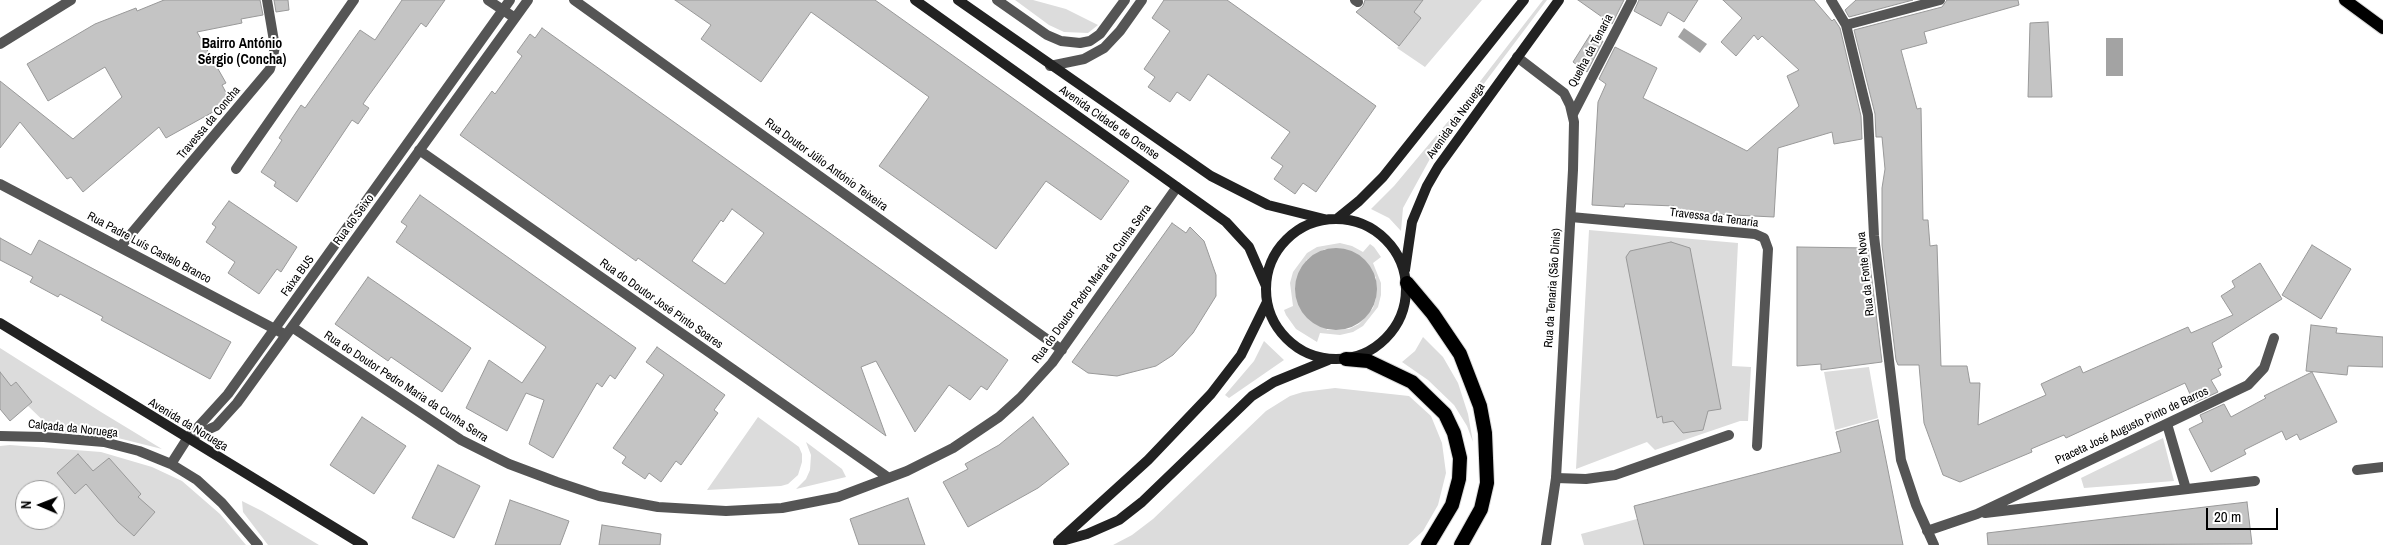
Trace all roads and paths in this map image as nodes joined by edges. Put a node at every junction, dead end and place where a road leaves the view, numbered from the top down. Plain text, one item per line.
1 (71, 0) edge
2 (267, 0) edge
3 (354, 0) edge
4 (488, 0) edge
5 (510, 0) edge
6 (528, 0) edge
7 (574, 0) edge
8 (915, 0) edge
9 (958, 0) edge
10 (997, 0) edge
11 (1125, 0) edge
12 (1142, 0) edge
13 (1524, 0) edge
14 (1559, 0) edge
15 (1632, 0) edge
16 (1831, 0) edge
17 (1940, 0) edge
18 (2345, 0) edge
19 (503, 10) junction
20 (515, 18) junction
21 (1846, 25) junction
22 (2383, 28) edge
23 (0, 44) edge
24 (1517, 57) junction
25 (1050, 66) junction
26 (1573, 114) junction
27 (419, 150) junction
28 (236, 170) dead end
29 (0, 184) edge
30 (1178, 187) junction
31 (1571, 217) junction
32 (1338, 218) junction
33 (1325, 219) junction
34 (120, 247) junction
35 (1406, 277) junction
36 (1266, 286) junction
37 (1267, 302) junction
38 (0, 323) edge
39 (275, 329) junction
40 (289, 331) junction
41 (2274, 338) dead end
42 (1062, 350) junction
43 (1330, 359) junction
44 (1346, 359) junction
45 (2167, 424) junction
46 (1729, 435) dead end
47 (0, 436) edge
48 (187, 439) junction
49 (1757, 446) dead end
50 (171, 464) junction
51 (2383, 467) edge
52 (2357, 470) dead end
53 (889, 478) junction
54 (1556, 478) junction
55 (2255, 481) dead end
56 (2186, 489) junction
57 (1977, 514) junction
58 (1927, 531) junction
59 (1056, 544) edge
60 (258, 545) edge
61 (364, 545) edge
62 (1428, 545) edge
63 (1461, 545) edge
64 (1546, 545) edge
65 (1934, 545) edge

1 - 23 street
2 - 34 street, Travessa da Concha
3 - 28 street
4 - 19 street
5 - 19 street, Faixa BUS
6 - 20 street, Rua do Seixo
7 - 42 street, Rua Doutor Júlio António Teixeira
8 - 30 main road, Avenida Cidade de Orense
9 - 25 main road, Avenida Cidade de Orense
10 - 11 street
12 - 25 street
13 - 32 main road, Avenida da Noruega
14 - 24 main road, Avenida da Noruega
15 - 26 street, Quelha da Tenaria
16 - 21 street, Rua da Fonte Nova
17 - 21 street
18 - 22 main road
19 - 20 street
19 - 39 street, Faixa BUS
20 - 27 street, Rua do Seixo
21 - 58 street, Rua da Fonte Nova
24 - 26 street, Rua da Tenaria (São Dinis)
24 - 35 main road, Avenida da Noruega
25 - 33 main road, Avenida Cidade de Orense
26 - 31 street, Rua da Tenaria (São Dinis)
27 - 40 street, Rua do Seixo
27 - 53 street, Rua do Doutor José Pinto Soares
29 - 34 street, Rua Padre Luís Castelo Branco
30 - 36 main road, Avenida Cidade de Orense
30 - 42 street, Rua do Doutor Pedro Maria da Cunha Serra
31 - 49 street, Travessa da Tenaria
31 - 54 street, Rua da Tenaria (São Dinis)
32 - 33 main road
32 - 35 main road
33 - 36 main road
34 - 39 street, Rua Padre Luís Castelo Branco
35 - 44 main road
35 - 63 highway
36 - 37 main road
37 - 43 main road
37 - 59 main road
38 - 48 main road, Avenida da Noruega
39 - 40 street, Rua Padre Luís Castelo Branco
39 - 48 street, Faixa BUS
40 - 48 street, Rua do Seixo
40 - 53 street, Rua do Doutor Pedro Maria da Cunha Serra
41 - 45 street, Praceta José Augusto Pinto de Barros
42 - 53 street, Rua do Doutor Pedro Maria da Cunha Serra
43 - 44 main road
43 - 59 main road
44 - 62 highway
45 - 56 street
45 - 57 street, Praceta José Augusto Pinto de Barros
46 - 54 street
47 - 50 street, Calçada da Noruega
48 - 50 street
48 - 61 main road, Avenida da Noruega
50 - 60 street, Calçada da Noruega
51 - 52 street
54 - 64 street, Rua da Tenaria (São Dinis)
55 - 56 street, Praceta José Augusto Pinto de Barros
56 - 57 street, Praceta José Augusto Pinto de Barros
57 - 58 street, Praceta José Augusto Pinto de Barros
58 - 65 street, Rua da Fonte Nova

